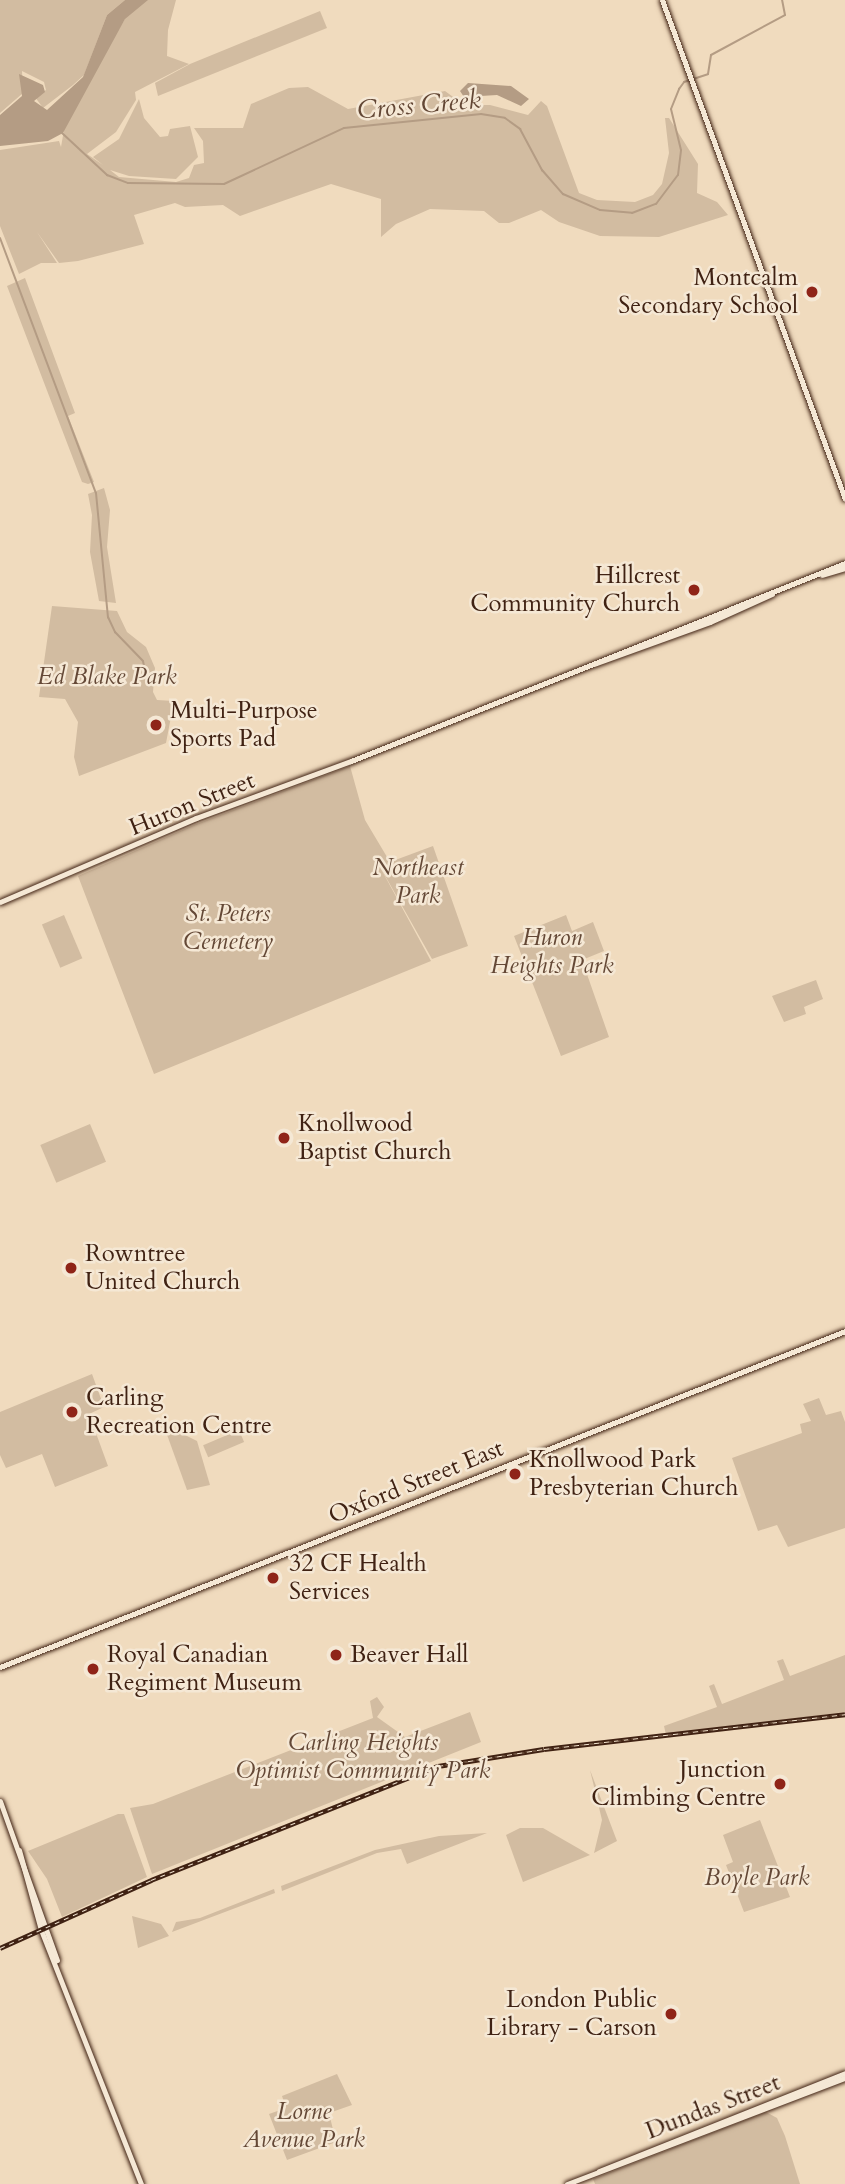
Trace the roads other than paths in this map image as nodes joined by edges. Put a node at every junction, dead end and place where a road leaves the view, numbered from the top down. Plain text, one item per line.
1 (662, 0) edge
2 (845, 499) edge
3 (845, 563) edge
4 (845, 568) edge
5 (822, 575) junction
6 (0, 902) edge
7 (845, 1331) edge
8 (0, 1667) edge
9 (0, 1801) edge
10 (845, 2075) edge
11 (141, 2184) edge
12 (567, 2184) edge

1 - 2 main road
3 - 5 main road, Huron Street
4 - 5 main road, Huron Street
5 - 6 main road, Huron Street
7 - 8 main road, Oxford Street East
9 - 11 main road
10 - 12 main road, Dundas Street

